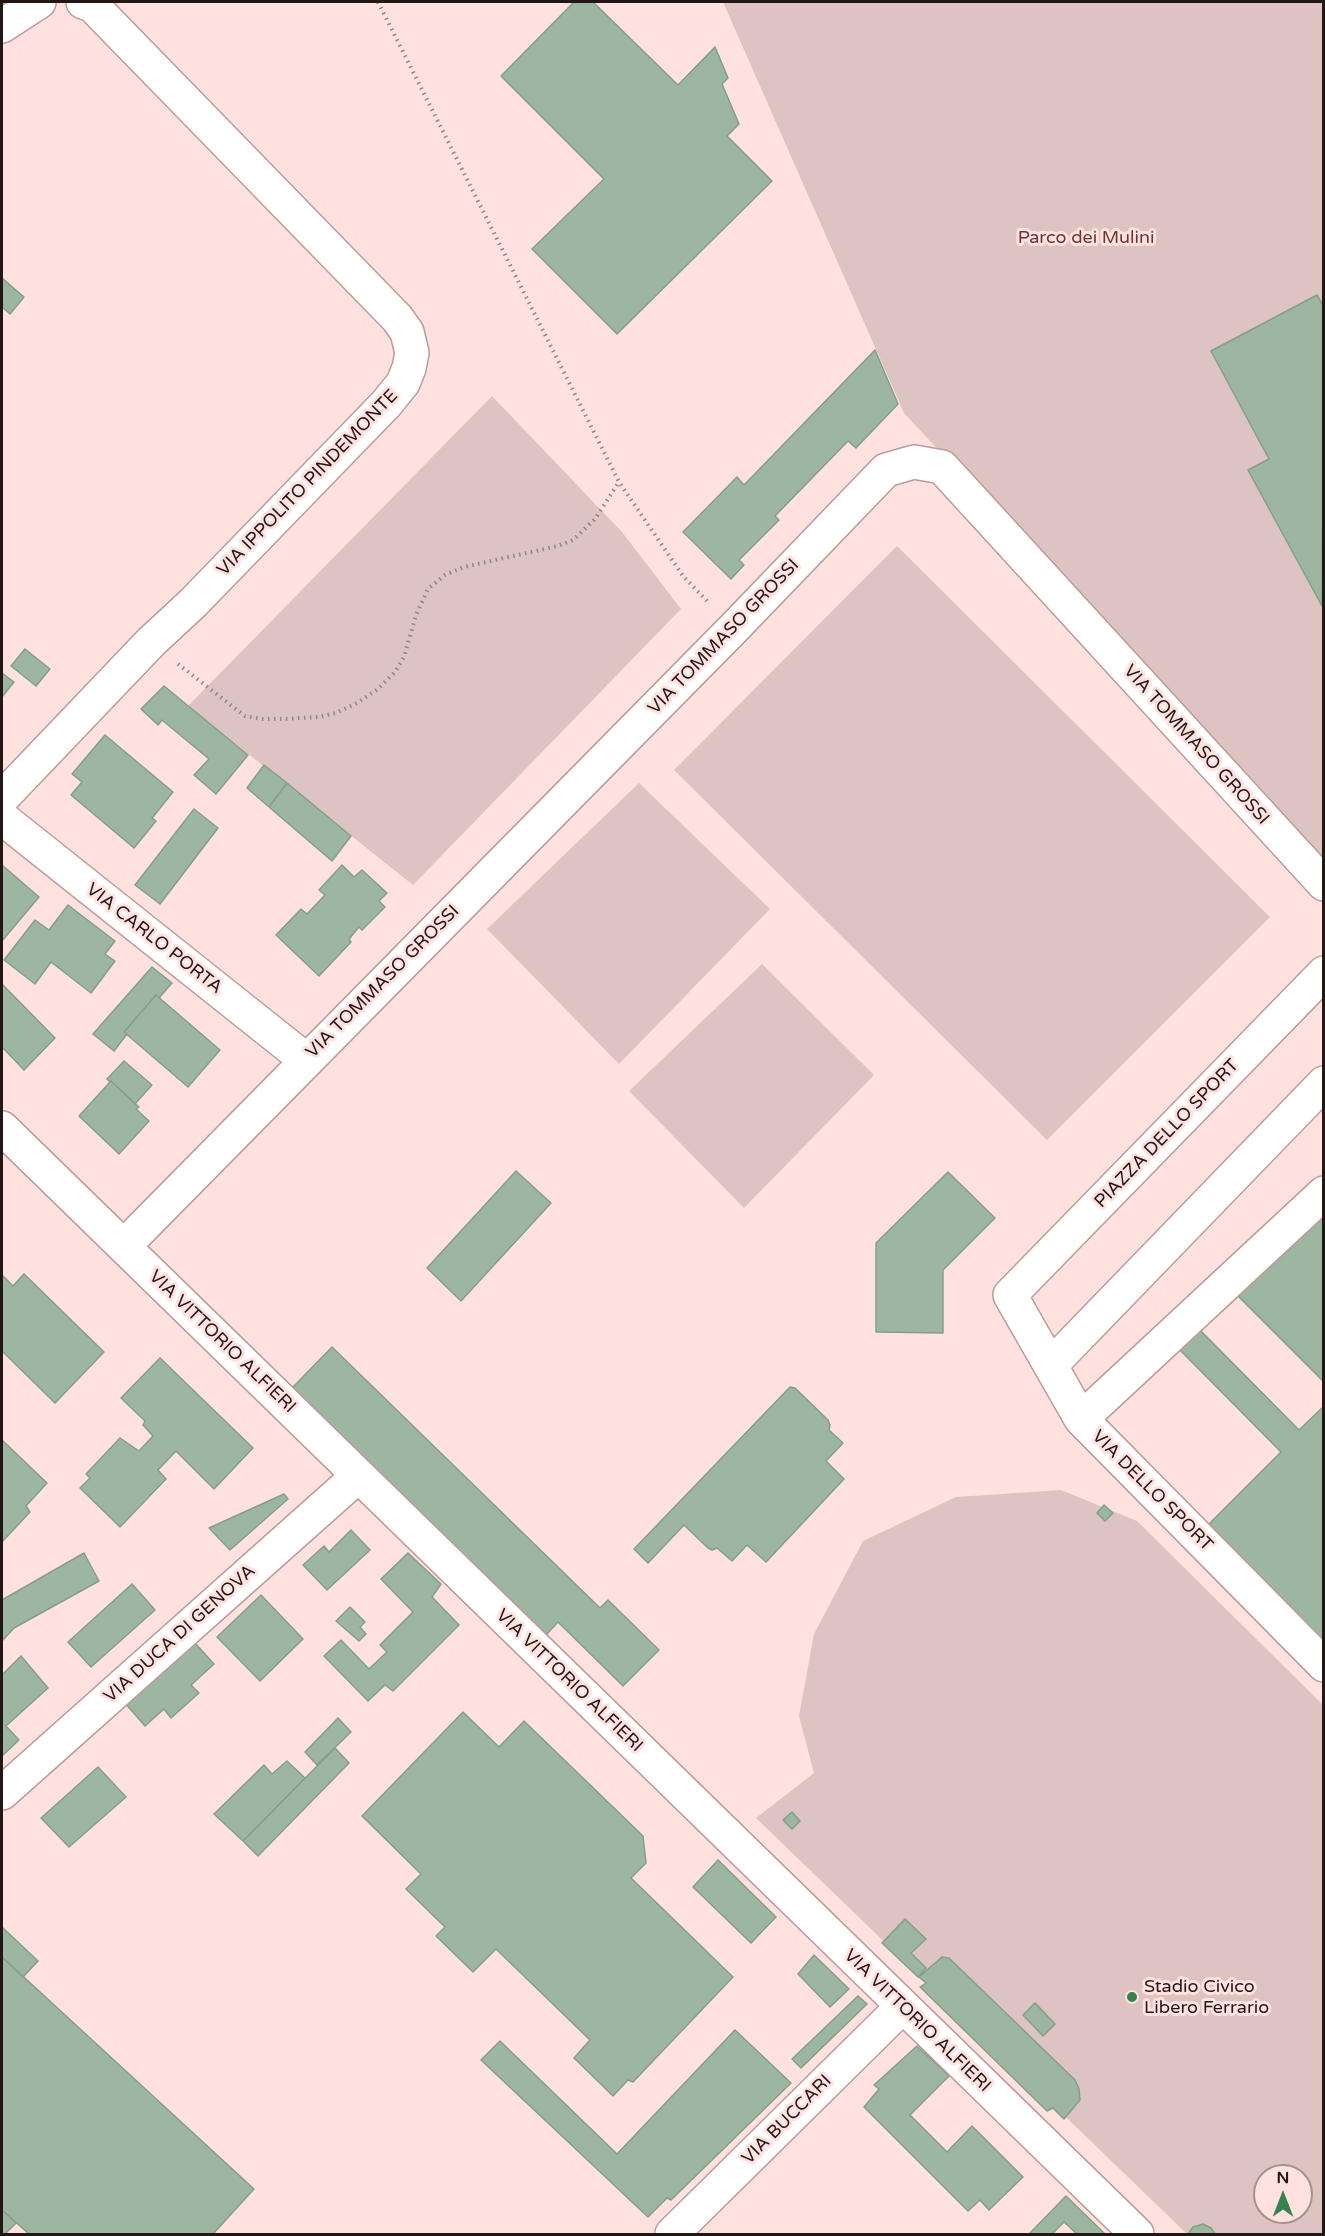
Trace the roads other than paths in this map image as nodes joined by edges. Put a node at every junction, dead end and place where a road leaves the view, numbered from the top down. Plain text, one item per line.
1 (39, 2) edge
2 (83, 2) edge
3 (2, 26) edge
4 (2, 798) edge
5 (2, 818) edge
6 (1323, 884) edge
7 (1323, 973) edge
8 (306, 1060) junction
9 (1323, 1083) edge
10 (2, 1128) edge
11 (1323, 1193) edge
12 (124, 1246) junction
13 (1010, 1295) joint
14 (1051, 1365) junction
15 (1082, 1419) junction
16 (358, 1476) junction
17 (1323, 1665) edge
18 (2, 1793) edge
19 (903, 2006) junction
20 (672, 2235) edge
21 (1137, 2235) edge

1 - 3 street
2 - 4 street, VIA IPPOLITO PINDEMONTE
5 - 8 street, VIA CARLO PORTA
6 - 8 street, VIA TOMMASO GROSSI
7 - 13 street, PIAZZA DELLO SPORT
8 - 12 street, VIA TOMMASO GROSSI
9 - 14 street
10 - 12 street, VIA VITTORIO ALFIERI
11 - 15 street
12 - 16 street, VIA VITTORIO ALFIERI
13 - 14 street, VIA DELLO SPORT
14 - 15 street, VIA DELLO SPORT
15 - 17 street, VIA DELLO SPORT
16 - 18 street, VIA DUCA DI GENOVA
16 - 19 street, VIA VITTORIO ALFIERI
19 - 20 street, VIA BUCCARI
19 - 21 street, VIA VITTORIO ALFIERI

